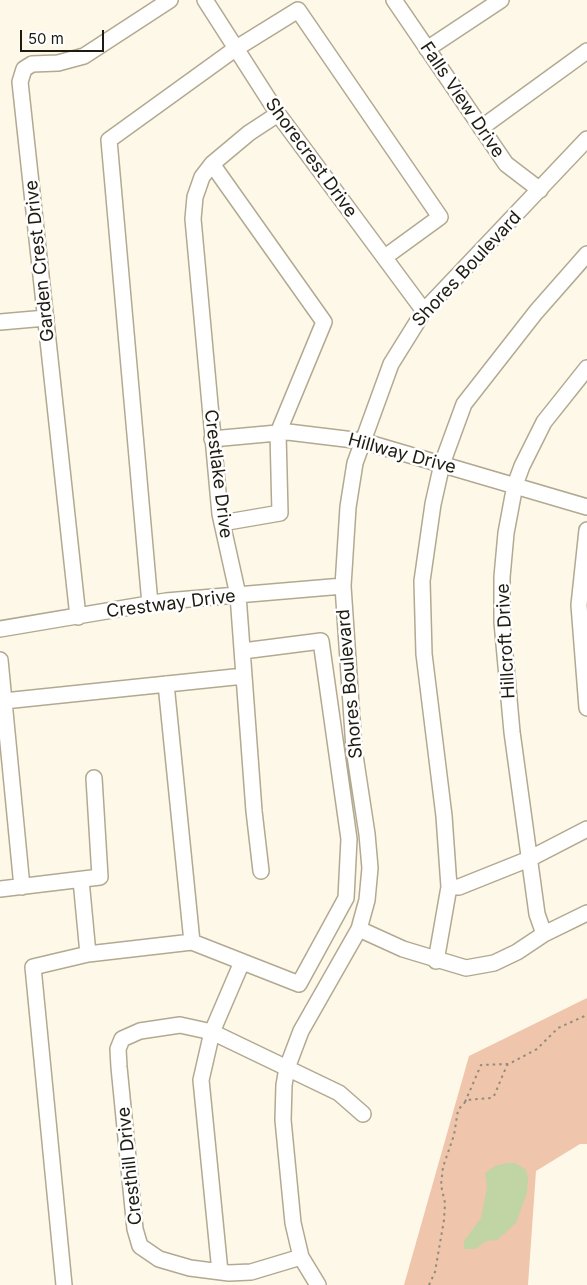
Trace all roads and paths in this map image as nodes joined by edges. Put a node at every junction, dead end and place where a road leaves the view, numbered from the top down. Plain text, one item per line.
1 (170, 0) edge
2 (205, 0) edge
3 (394, 0) edge
4 (501, 0) edge
5 (295, 5) edge
6 (427, 48) junction
7 (235, 49) junction
8 (587, 51) edge
9 (278, 114) junction
10 (481, 128) junction
11 (587, 139) edge
12 (212, 164) junction
13 (540, 190) junction
14 (587, 254) edge
15 (385, 257) junction
16 (424, 311) junction
17 (46, 318) junction
18 (0, 322) edge
19 (587, 368) edge
20 (278, 432) junction
21 (212, 439) junction
22 (362, 441) junction
23 (442, 464) junction
24 (515, 485) junction
25 (587, 507) edge
26 (222, 523) junction
27 (587, 530) edge
28 (342, 586) junction
29 (238, 595) junction
30 (150, 604) junction
31 (78, 617) junction
32 (0, 628) edge
33 (242, 651) junction
34 (0, 660) edge
35 (244, 676) junction
36 (166, 684) junction
37 (4, 701) junction
38 (587, 708) edge
39 (94, 778) dead end
40 (587, 829) edge
41 (529, 859) junction
42 (261, 871) dead end
43 (81, 880) junction
44 (22, 887) junction
45 (449, 887) junction
46 (0, 889) edge
47 (587, 913) edge
48 (359, 929) junction
49 (544, 934) junction
50 (192, 942) junction
51 (88, 954) junction
52 (436, 961) junction
53 (242, 962) junction
54 (587, 1015) edge
55 (212, 1032) junction
56 (509, 1064) junction
57 (287, 1068) junction
58 (464, 1102) junction
59 (363, 1114) dead end
60 (301, 1257) junction
61 (220, 1272) junction
62 (64, 1285) edge
63 (318, 1285) edge
64 (429, 1285) edge

1 - 17 street, Garden Crest Drive
2 - 7 street, Shorecrest Drive
3 - 6 street, Falls View Drive
4 - 6 street
5 - 7 street
5 - 15 street
6 - 10 street, Falls View Drive
7 - 9 street, Shorecrest Drive
7 - 30 street
8 - 10 street
9 - 12 street, Crestlake Drive
9 - 15 street, Shorecrest Drive
10 - 13 street, Falls View Drive
11 - 13 street, Shores Boulevard
12 - 20 street
12 - 21 street, Crestlake Drive
13 - 16 street, Shores Boulevard
14 - 23 street
15 - 16 street, Shorecrest Drive
16 - 22 street, Shores Boulevard
17 - 18 street
17 - 31 street, Garden Crest Drive
19 - 24 street, Hillcroft Drive
20 - 21 street, Hillway Drive
20 - 22 street, Hillway Drive
20 - 26 street
21 - 26 street, Crestlake Drive
22 - 23 street, Hillway Drive
22 - 28 street, Shores Boulevard
23 - 24 street, Hillway Drive
23 - 45 street
24 - 25 street, Hillway Drive
24 - 41 street, Hillcroft Drive
26 - 29 street, Crestlake Drive
27 - 38 street
28 - 29 street, Crestway Drive
28 - 48 street, Shores Boulevard
29 - 30 street, Crestway Drive
29 - 33 street, Crestlake Drive
30 - 31 street, Crestway Drive
31 - 32 street, Crestway Drive
33 - 35 street, Crestlake Drive
33 - 53 street
34 - 37 street
35 - 36 street
35 - 42 street, Crestlake Drive
36 - 37 street
36 - 50 street
37 - 44 street
39 - 43 street
40 - 41 street
41 - 45 street
41 - 49 street, Hillcroft Drive
43 - 44 street
43 - 51 street
44 - 46 street
45 - 52 street
47 - 49 street
48 - 52 street
48 - 57 street, Shores Boulevard
49 - 52 street
50 - 51 street
50 - 53 street
51 - 62 street
53 - 55 street
54 - 56 path
55 - 57 street
55 - 61 street
55 - 61 street, Cresthill Drive
56 - 58 path
56 - 58 path
57 - 59 street
57 - 60 street, Shores Boulevard
58 - 64 path
60 - 61 street, Cresthill Drive
60 - 63 street, Shores Boulevard

